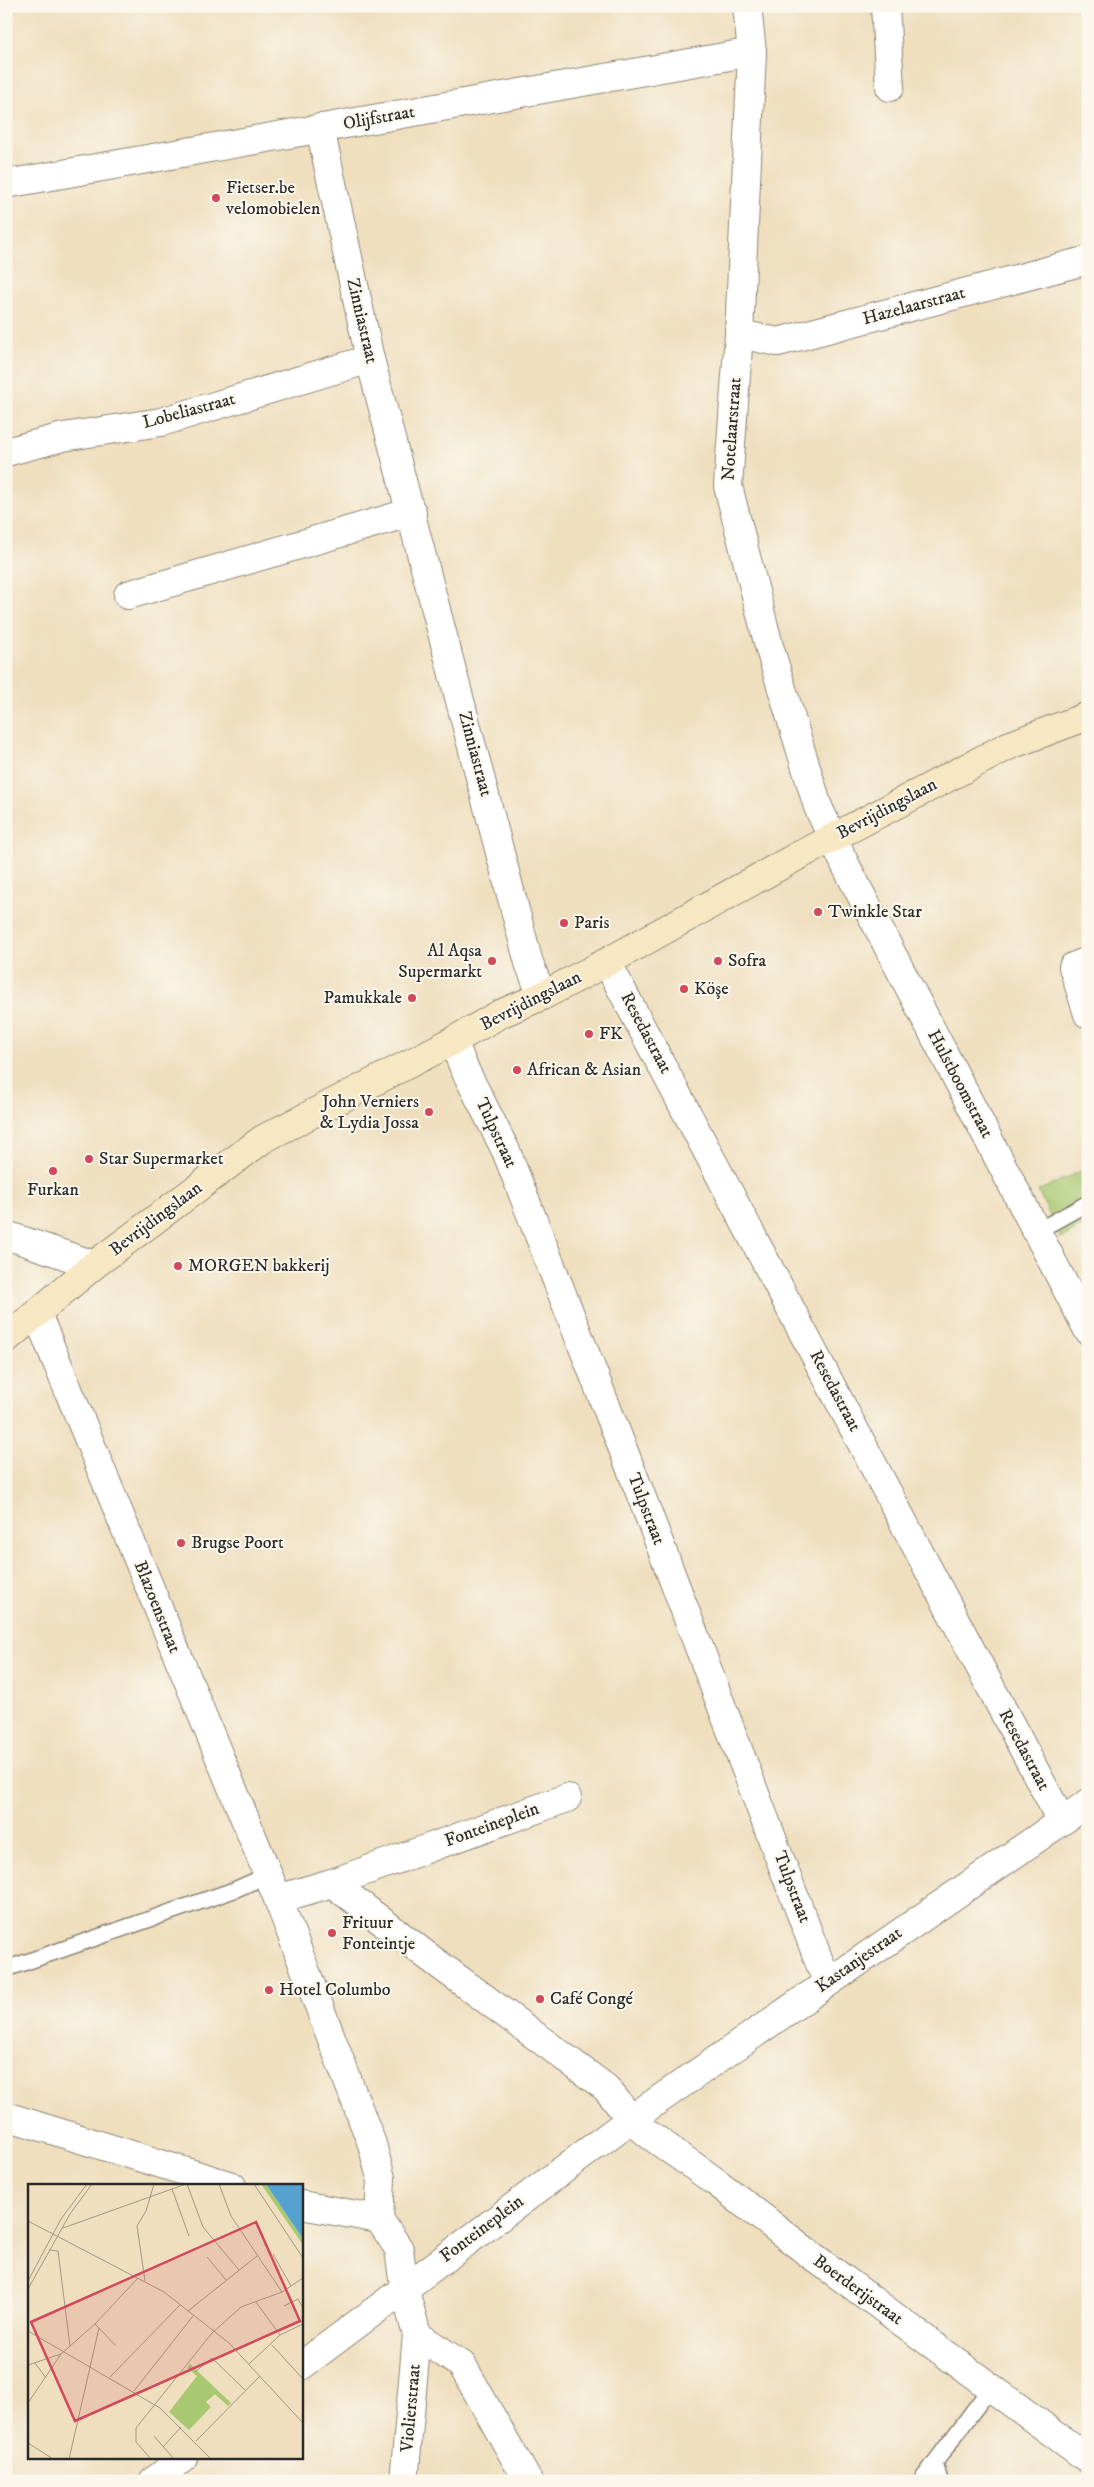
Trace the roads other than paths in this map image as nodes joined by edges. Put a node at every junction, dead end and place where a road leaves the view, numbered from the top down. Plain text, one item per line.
1 (747, 6) edge
2 (886, 6) edge
3 (752, 52) junction
4 (890, 87) dead end
5 (320, 128) junction
6 (6, 184) edge
7 (1088, 260) edge
8 (739, 334) junction
9 (370, 359) junction
10 (6, 452) edge
11 (412, 512) junction
12 (128, 595) dead end
13 (1088, 716) edge
14 (832, 838) junction
15 (1088, 961) edge
16 (607, 962) junction
17 (542, 996) junction
18 (1088, 1014) edge
19 (454, 1041) junction
20 (1088, 1203) edge
21 (1037, 1231) junction
22 (6, 1235) edge
23 (94, 1265) junction
24 (37, 1314) junction
25 (1088, 1330) edge
26 (6, 1339) edge
27 (567, 1798) dead end
28 (1088, 1803) edge
29 (1060, 1822) junction
30 (332, 1883) junction
31 (273, 1887) junction
32 (6, 1969) edge
33 (827, 1982) junction
34 (6, 2116) edge
35 (631, 2119) junction
36 (226, 2184) edge
37 (302, 2205) edge
38 (379, 2219) junction
39 (404, 2287) junction
40 (417, 2335) junction
41 (302, 2365) edge
42 (991, 2388) junction
43 (1088, 2459) edge
44 (180, 2460) edge
45 (935, 2463) junction
46 (154, 2481) edge
47 (404, 2481) edge
48 (528, 2481) edge
49 (922, 2481) edge
50 (940, 2481) edge

1 - 3 street, Notelaarstraat
2 - 4 street
3 - 5 street, Olijfstraat
3 - 8 street, Notelaarstraat
5 - 6 street, Olijfstraat
5 - 9 street, Zinniastraat
7 - 8 street, Hazelaarstraat
8 - 14 street, Notelaarstraat
9 - 10 street, Lobeliastraat
9 - 11 street, Zinniastraat
11 - 12 street
11 - 17 street, Zinniastraat
13 - 14 street, Bevrijdingslaan
14 - 16 street, Bevrijdingslaan
14 - 21 street, Hulstboomstraat
15 - 18 street
16 - 17 street, Bevrijdingslaan
16 - 29 street, Resedastraat
17 - 19 street, Bevrijdingslaan
19 - 23 street, Bevrijdingslaan
19 - 33 street, Tulpstraat
20 - 21 lane
21 - 25 street, Hulstboomstraat
22 - 23 street
23 - 24 street, Bevrijdingslaan
24 - 26 street, Bevrijdingslaan
24 - 31 street, Blazoenstraat
27 - 30 street, Fonteineplein
28 - 29 street, Kastanjestraat
29 - 33 street, Kastanjestraat
30 - 31 street, Fonteineplein
30 - 35 street
31 - 32 lane
31 - 38 street
33 - 35 street, Kastanjestraat
34 - 36 street
35 - 39 street, Fonteineplein
35 - 42 street, Boerderijstraat
37 - 38 street
38 - 39 street
39 - 40 street
39 - 41 street, Fonteineplein
40 - 47 street, Violierstraat
40 - 48 street
42 - 43 street, Boerderijstraat
42 - 45 lane
44 - 46 street
45 - 49 lane
45 - 50 lane

